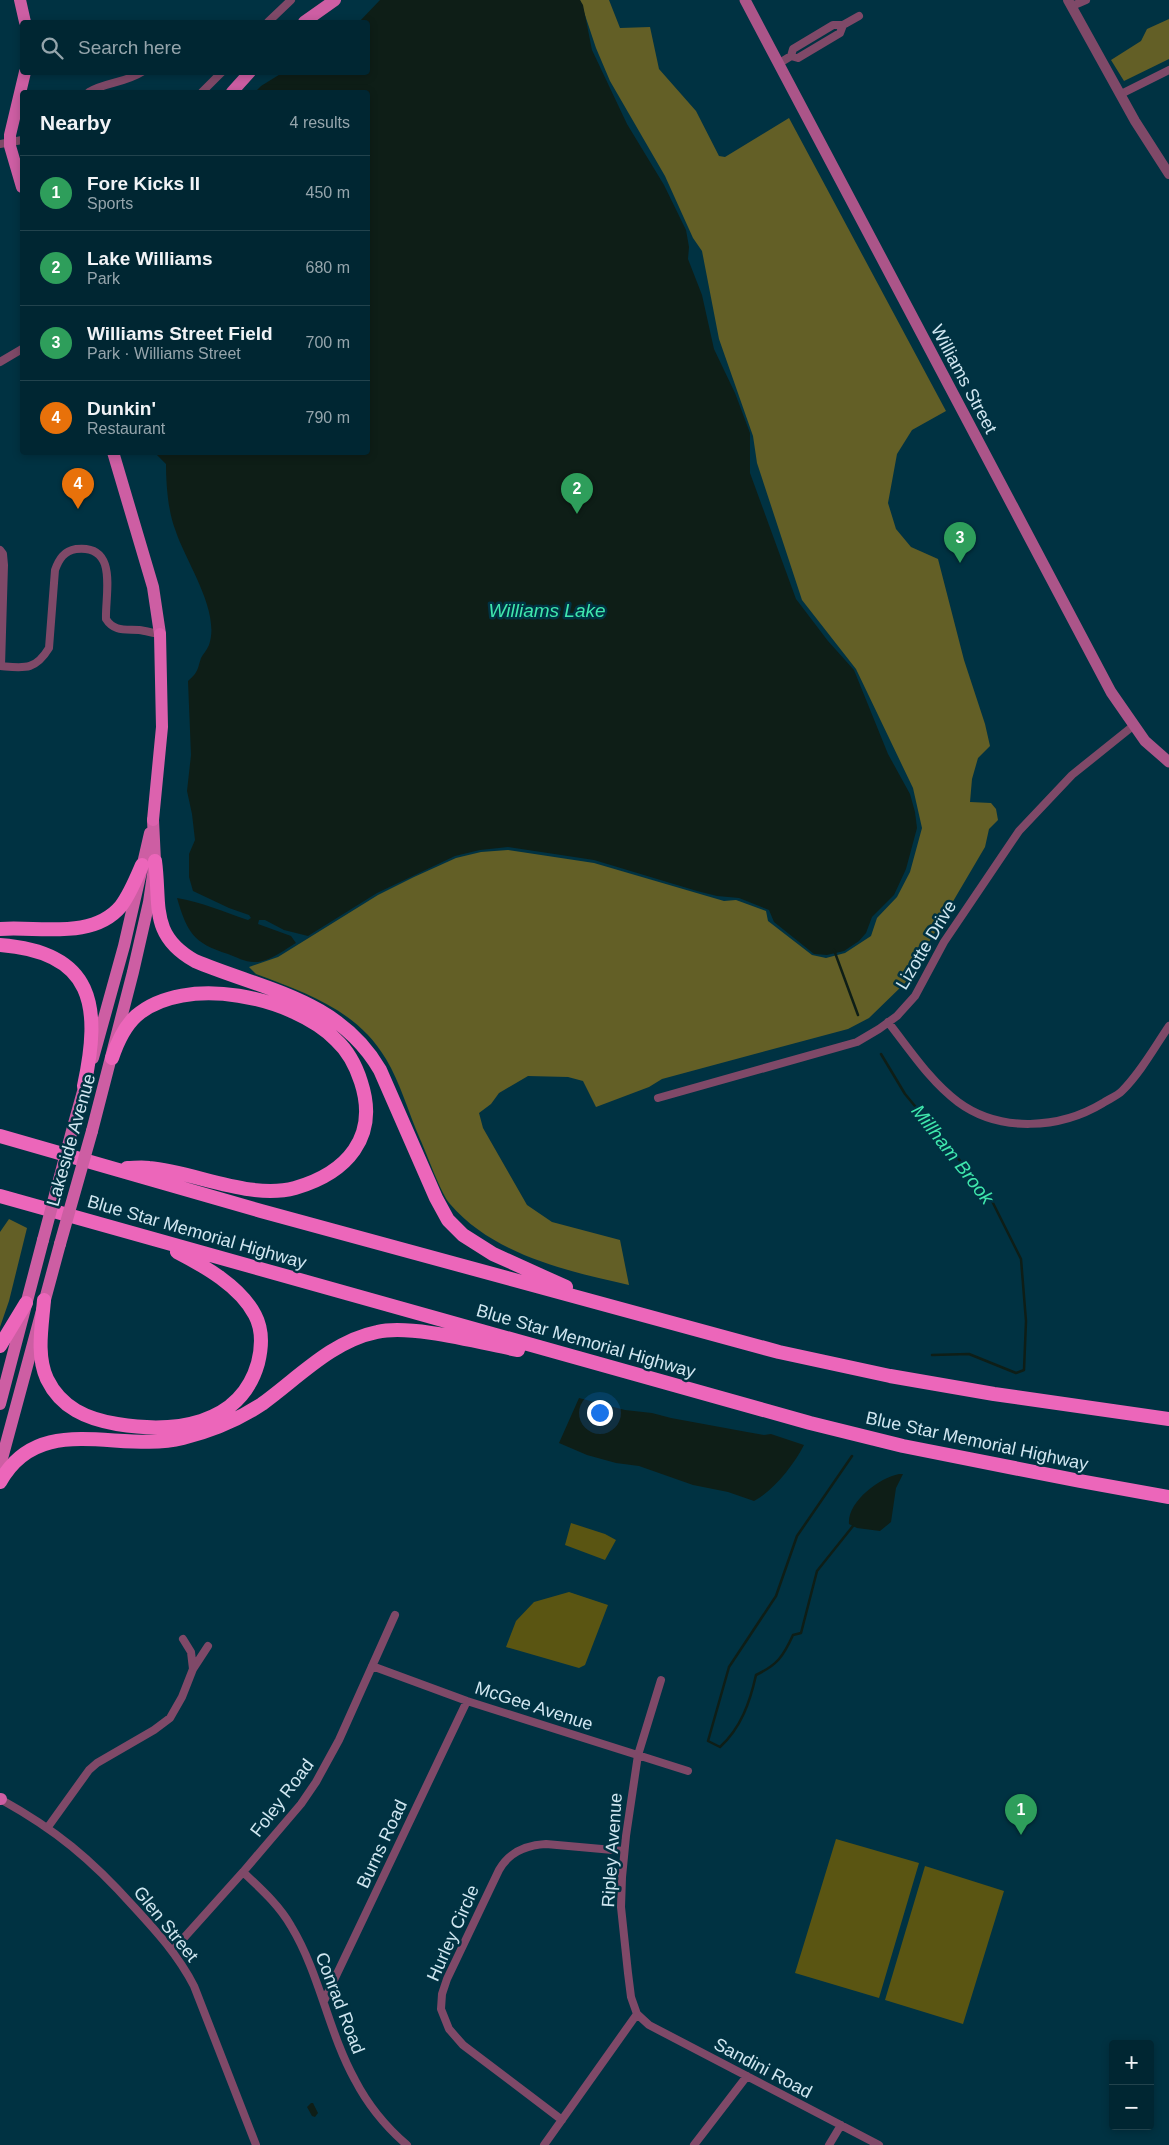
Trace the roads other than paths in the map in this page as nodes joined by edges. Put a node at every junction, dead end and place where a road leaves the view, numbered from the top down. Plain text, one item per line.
1 (20, 0) edge
2 (291, 0) edge
3 (336, 0) edge
4 (745, 0) edge
5 (1086, 0) edge
6 (1070, 3) edge
7 (859, 16) dead end
8 (24, 20) edge
9 (270, 20) edge
10 (307, 20) edge
11 (778, 64) junction
12 (1169, 70) edge
13 (23, 75) edge
14 (137, 75) edge
15 (219, 75) edge
16 (247, 75) edge
17 (21, 90) edge
18 (92, 90) edge
19 (204, 90) edge
20 (234, 90) edge
21 (20, 94) edge
22 (1121, 94) junction
23 (11, 142) edge
24 (1169, 174) edge
25 (20, 179) edge
26 (20, 350) edge
27 (0, 362) edge
28 (114, 455) edge
29 (0, 550) edge
30 (160, 634) junction
31 (1, 666) edge
32 (1133, 726) junction
33 (1169, 762) edge
34 (153, 820) joint
35 (149, 863) junction
36 (0, 929) edge
37 (0, 945) edge
38 (888, 1022) junction
39 (1169, 1026) edge
40 (112, 1058) junction
41 (84, 1086) junction
42 (658, 1098) dead end
43 (0, 1136) edge
44 (110, 1168) junction
45 (0, 1197) edge
46 (140, 1235) junction
47 (44, 1300) junction
48 (26, 1303) junction
49 (620, 1309) junction
50 (0, 1346) edge
51 (658, 1381) junction
52 (0, 1404) edge
53 (1169, 1419) edge
54 (0, 1466) edge
55 (0, 1482) edge
56 (1169, 1497) edge
57 (395, 1616) dead end
58 (183, 1640) dead end
59 (208, 1646) dead end
60 (372, 1666) junction
61 (193, 1669) junction
62 (662, 1680) dead end
63 (468, 1701) junction
64 (638, 1755) junction
65 (688, 1771) dead end
66 (0, 1799) edge
67 (48, 1827) junction
68 (624, 1852) junction
69 (244, 1872) junction
70 (173, 1950) junction
71 (324, 2001) junction
72 (637, 2014) junction
73 (746, 2076) junction
74 (562, 2120) junction
75 (841, 2125) junction
76 (256, 2145) edge
77 (407, 2145) edge
78 (544, 2145) edge
79 (694, 2145) edge
80 (829, 2145) edge
81 (879, 2145) edge

1 - 8 main road
2 - 9 street
3 - 10 main road
4 - 11 main road, Williams Street
5 - 6 street
6 - 22 street
7 - 11 street
11 - 32 main road, Williams Street
12 - 22 street
13 - 17 main road
14 - 18 street
15 - 19 street
16 - 20 main road
21 - 23 main road
22 - 24 street
23 - 25 main road
26 - 27 street
28 - 30 main road, Lakeside Avenue
29 - 31 street
30 - 31 street
30 - 34 highway, Lakeside Avenue
32 - 33 main road, Williams Street
32 - 38 street, Lizotte Drive
34 - 35 main road, Lakeside Avenue
35 - 36 highway
35 - 40 main road, Lakeside Avenue
35 - 41 main road, Lakeside Avenue
35 - 49 highway
37 - 41 highway
38 - 39 street
38 - 42 street, Lizotte Drive
40 - 44 highway
40 - 47 main road, Lakeside Avenue, bridge
41 - 48 main road, Lakeside Avenue, bridge
43 - 44 highway
44 - 49 highway
45 - 46 highway, Blue Star Memorial Highway
46 - 47 highway
46 - 51 highway, Blue Star Memorial Highway
47 - 54 main road, Lakeside Avenue
48 - 50 highway
48 - 52 main road, Lakeside Avenue
49 - 53 highway
51 - 55 highway
51 - 56 highway, Blue Star Memorial Highway
57 - 60 street, Foley Road
58 - 61 street
59 - 61 street
60 - 63 street, McGee Avenue
60 - 69 street, Foley Road
61 - 67 street
62 - 64 street, Ripley Avenue
63 - 64 street, McGee Avenue
63 - 71 street, Burns Road
64 - 65 street, McGee Avenue
64 - 68 street, Ripley Avenue
66 - 67 street, Glen Street
67 - 70 street, Glen Street
68 - 72 street, Ripley Avenue
68 - 74 street, Hurley Circle
69 - 70 street, Foley Road
69 - 71 street, Conrad Road
70 - 76 street, Glen Street
71 - 77 street, Conrad Road
72 - 73 street, Sandini Road
72 - 74 street
73 - 75 street, Sandini Road
73 - 79 street
74 - 78 street
75 - 80 street
75 - 81 street, Sandini Road

